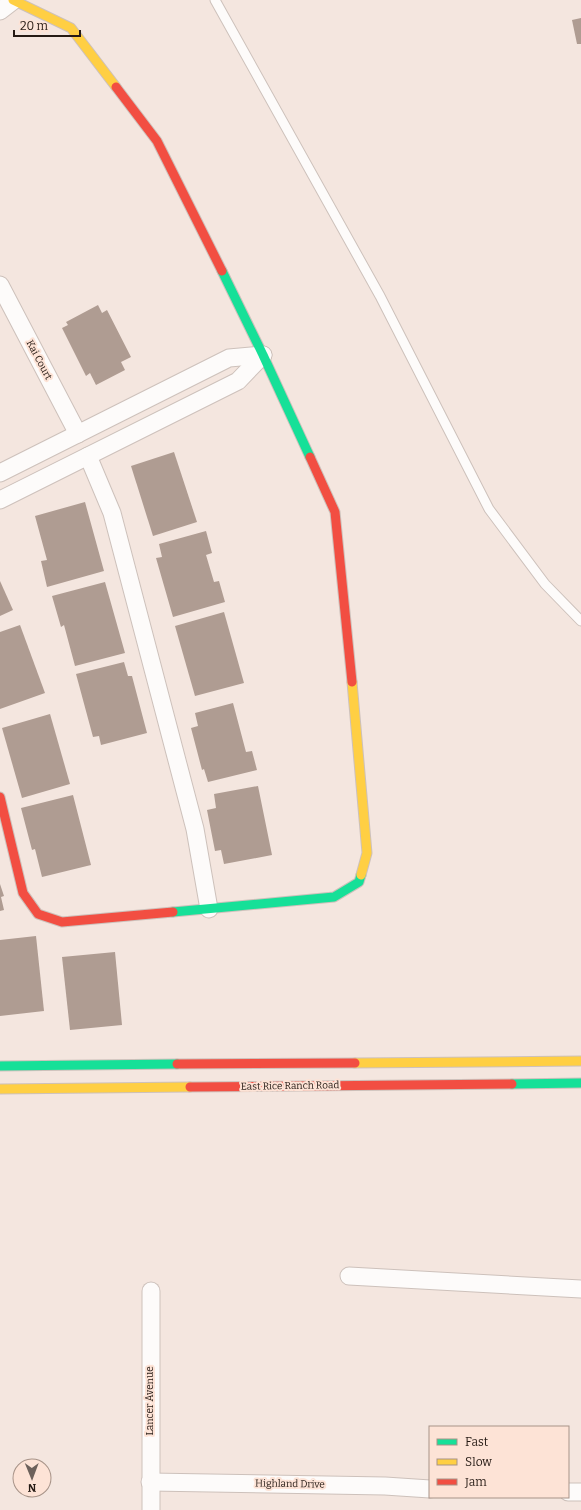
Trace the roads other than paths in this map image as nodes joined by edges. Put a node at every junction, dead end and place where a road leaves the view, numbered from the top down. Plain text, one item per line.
1 (215, 0) edge
2 (9, 4) edge
3 (0, 285) edge
4 (263, 355) junction
5 (78, 434) junction
6 (88, 456) junction
7 (0, 473) edge
8 (0, 500) edge
9 (581, 621) edge
10 (0, 796) edge
11 (209, 909) junction
12 (581, 1061) edge
13 (0, 1066) edge
14 (581, 1083) edge
15 (0, 1089) edge
16 (349, 1276) dead end
17 (581, 1289) edge
18 (151, 1292) dead end
19 (150, 1482) junction
20 (429, 1489) edge
21 (569, 1492) edge
22 (581, 1492) edge
23 (151, 1510) edge

1 - 9 lane
2 - 4 street
3 - 5 street, Kai Court
4 - 5 street
4 - 6 street
4 - 11 street
5 - 7 street
6 - 8 street
6 - 11 street
10 - 11 street
12 - 13 street
14 - 15 street, East Rice Ranch Road
16 - 17 street
18 - 19 street, Lancer Avenue
19 - 20 street, Highland Drive
19 - 23 street, Lancer Avenue
21 - 22 street

